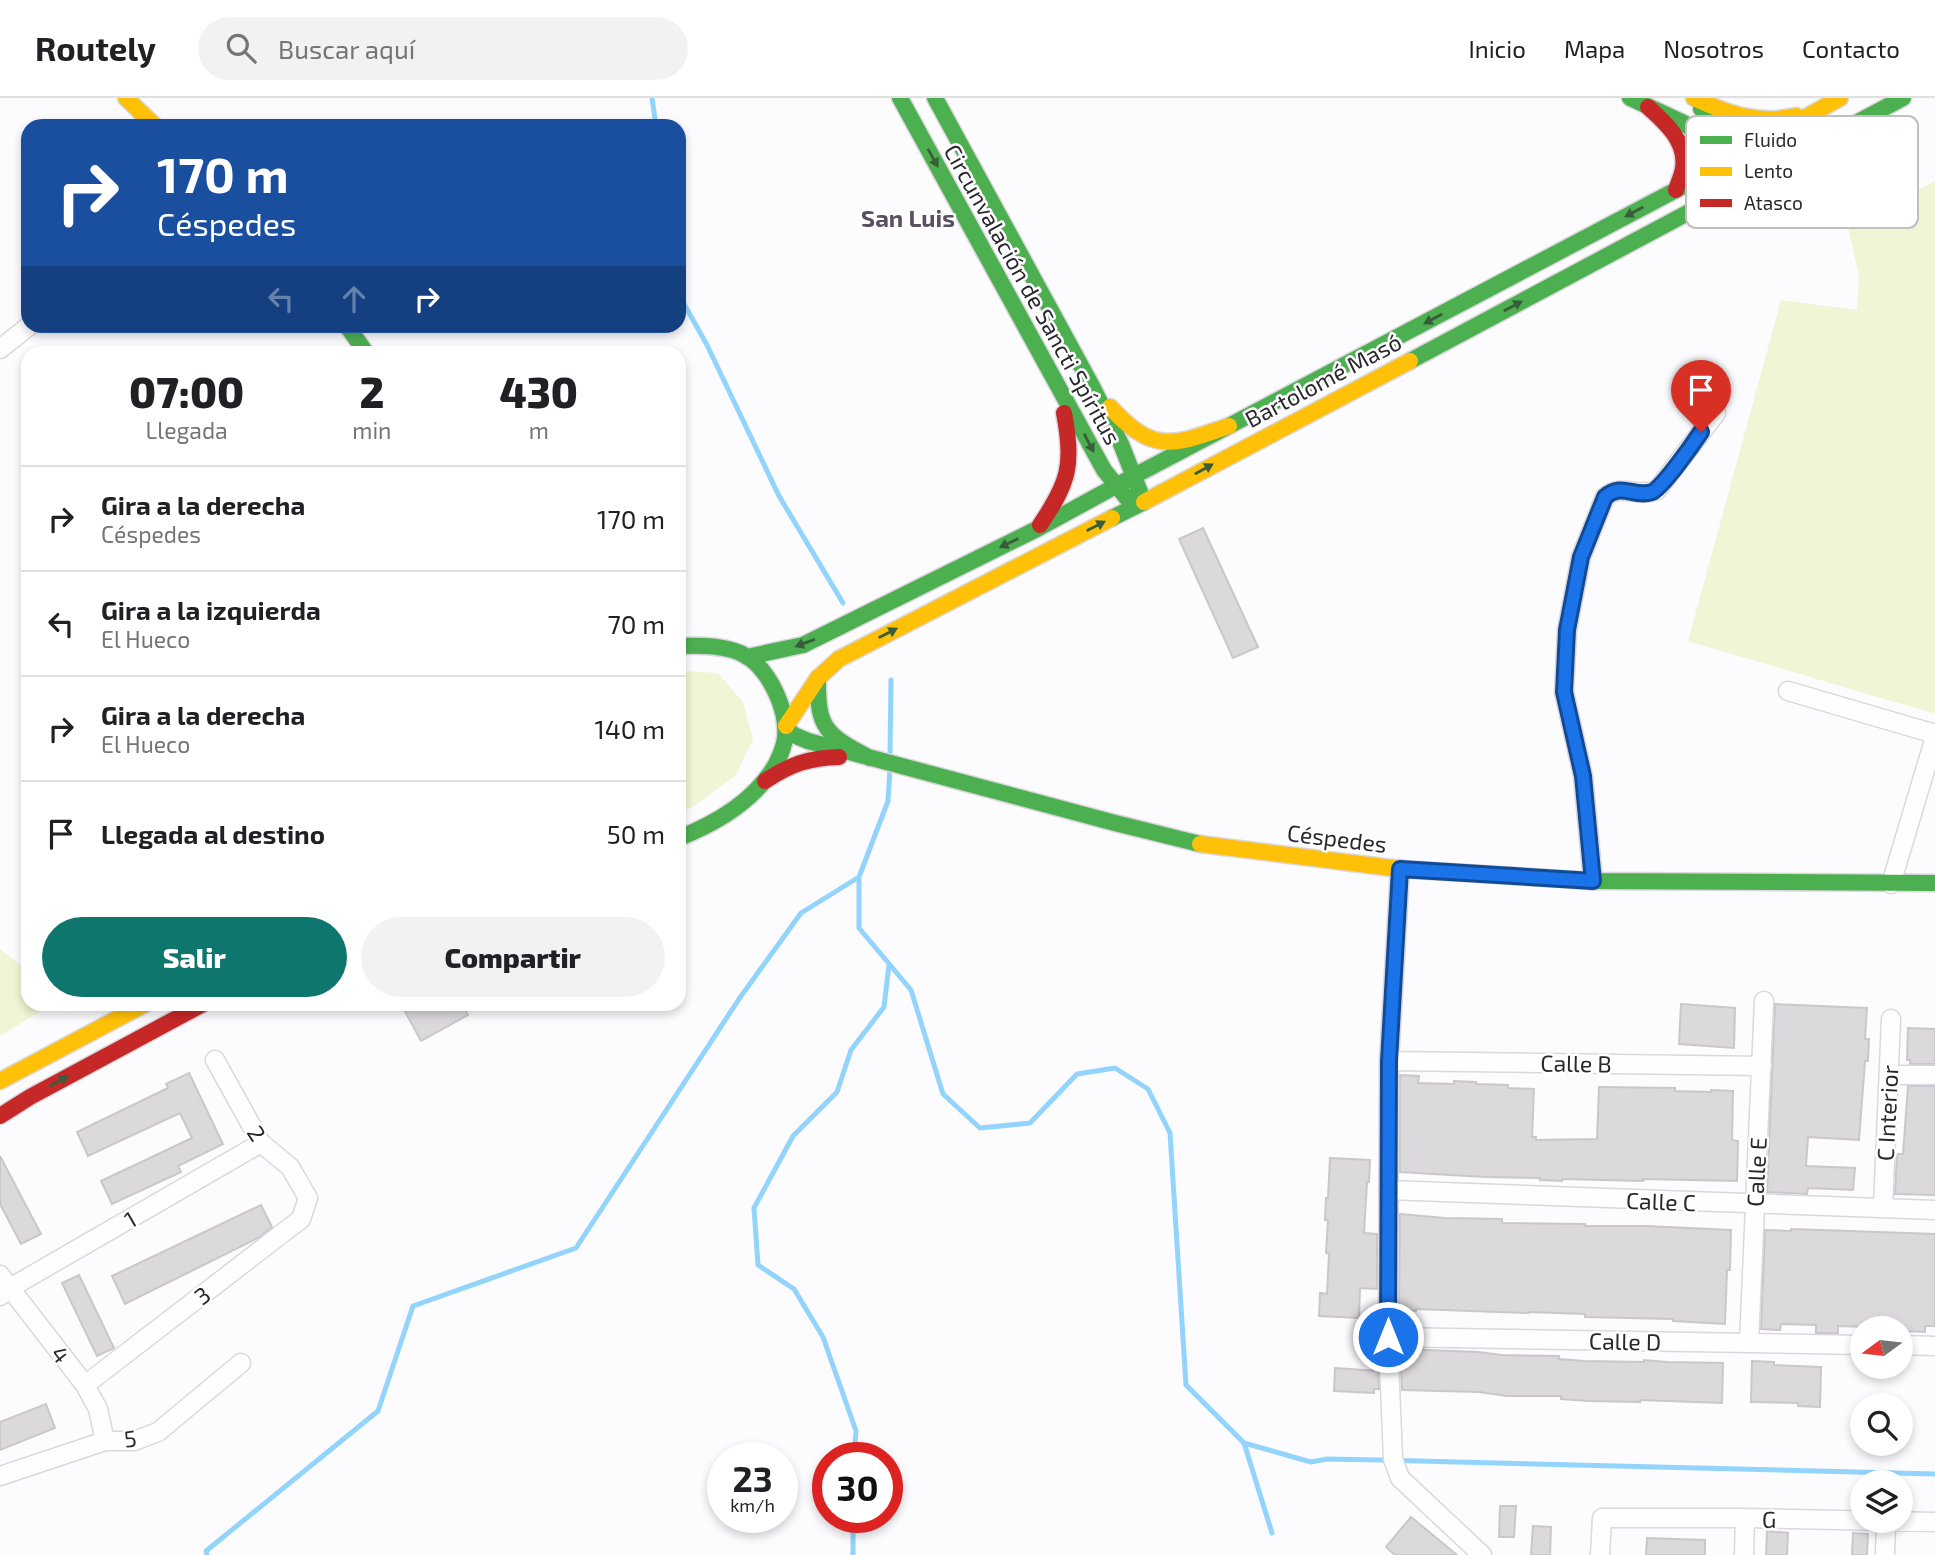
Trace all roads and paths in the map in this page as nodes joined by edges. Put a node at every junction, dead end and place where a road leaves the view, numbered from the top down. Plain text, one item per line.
1 (126, 98) edge
2 (900, 98) edge
3 (935, 98) edge
4 (1630, 98) edge
5 (1682, 98) edge
6 (1694, 98) edge
7 (1840, 98) edge
8 (1903, 98) edge
9 (1648, 107) junction
10 (1822, 108) junction
11 (1712, 116) edge
12 (1735, 116) edge
13 (1797, 116) edge
14 (1808, 116) edge
15 (1869, 116) edge
16 (148, 119) edge
17 (1686, 125) edge
18 (1686, 184) edge
19 (1676, 190) junction
20 (1686, 213) edge
21 (21, 332) edge
22 (0, 349) edge
23 (1045, 361) junction
24 (1092, 386) junction
25 (1716, 413) dead end
26 (1229, 426) junction
27 (1134, 476) junction
28 (1116, 485) junction
29 (1139, 504) junction
30 (1037, 529) junction
31 (686, 646) edge
32 (747, 657) junction
33 (818, 678) junction
34 (1788, 691) dead end
35 (786, 727) junction
36 (1935, 735) edge
37 (874, 759) junction
38 (764, 782) junction
39 (686, 836) edge
40 (1400, 869) junction
41 (1593, 881) junction
42 (1935, 883) edge
43 (1891, 884) junction
44 (1764, 1001) dead end
45 (132, 1011) edge
46 (190, 1011) edge
47 (1891, 1018) dead end
48 (215, 1060) dead end
49 (1389, 1061) junction
50 (1762, 1066) junction
51 (1889, 1075) junction
52 (1935, 1075) edge
53 (0, 1081) edge
54 (0, 1116) edge
55 (261, 1143) junction
56 (1388, 1190) junction
57 (308, 1198) joint
58 (1755, 1204) junction
59 (1883, 1207) junction
60 (1935, 1210) edge
61 (3, 1287) edge
62 (1388, 1337) junction
63 (1749, 1343) junction
64 (1850, 1345) edge
65 (1913, 1345) edge
66 (1935, 1346) edge
67 (241, 1363) dead end
68 (85, 1385) junction
69 (105, 1441) junction
70 (0, 1476) edge
71 (1745, 1518) junction
72 (1850, 1521) edge
73 (1913, 1522) edge
74 (1935, 1522) edge
75 (1886, 1533) edge
76 (1482, 1555) edge
77 (1600, 1555) edge
78 (1744, 1555) edge
79 (1885, 1555) edge

1 - 16 main road
2 -> 23 main road, Circunvalación de Sancti Spíritus
3 - 24 main road, Circunvalación de Sancti Spíritus
4 - 9 main road
5 - 11 main road
6 - 12 main road
7 - 10 main road, Bartolomé Masó
8 - 15 main road, Bartolomé Masó
9 - 17 main road
9 - 19 main road
10 - 13 main road
10 - 14 main road, Bartolomé Masó
18 - 19 main road, Bartolomé Masó
19 -> 26 main road, Bartolomé Masó
29 -> 20 main road, Bartolomé Masó
21 - 22 street
23 -> 28 main road, Circunvalación de Sancti Spíritus
23 - 30 main road
24 - 26 main road
24 - 27 main road, Circunvalación de Sancti Spíritus
25 - 41 street
26 - 27 main road, Bartolomé Masó
27 - 28 main road, Bartolomé Masó
27 - 29 main road, Circunvalación de Sancti Spíritus
28 - 29 main road, Circunvalación de Sancti Spíritus
28 - 30 main road, Bartolomé Masó
33 -> 29 main road, Bartolomé Masó
30 -> 32 main road, Bartolomé Masó
31 - 32 main road
32 - 35 main road
33 - 35 main road, Bartolomé Masó
33 - 37 main road
34 - 36 street
35 - 37 main road, Céspedes
35 - 38 main road, Bartolomé Masó
36 - 43 street
37 - 38 main road, Céspedes
37 - 40 main road, Céspedes
38 - 39 main road
40 - 41 main road, Céspedes
40 - 49 street
41 - 43 main road, Céspedes
42 - 43 main road, Céspedes
44 - 50 street, Calle E
45 - 53 main road
54 -> 46 main road
47 - 51 street, C Interior
48 - 55 street, 2
49 - 50 street, Calle B
49 - 56 street
50 - 58 street, Calle E
51 - 52 street
51 - 59 street, C Interior
55 - 57 street, 2
55 - 61 street, 1
56 - 58 street, Calle C
56 - 62 street
57 - 68 street, 3
58 - 59 street, Calle C
58 - 63 street, Calle E
59 - 60 street, Calle C
61 - 68 street, 4
62 - 63 street, Calle D
62 - 76 street
63 - 64 street, Calle D
65 - 66 street
67 - 69 street, 5
68 - 69 street, 4
69 - 70 street, 5
71 - 72 street, G
71 - 77 street, G
71 - 78 street
73 - 74 street, G
75 - 79 street

